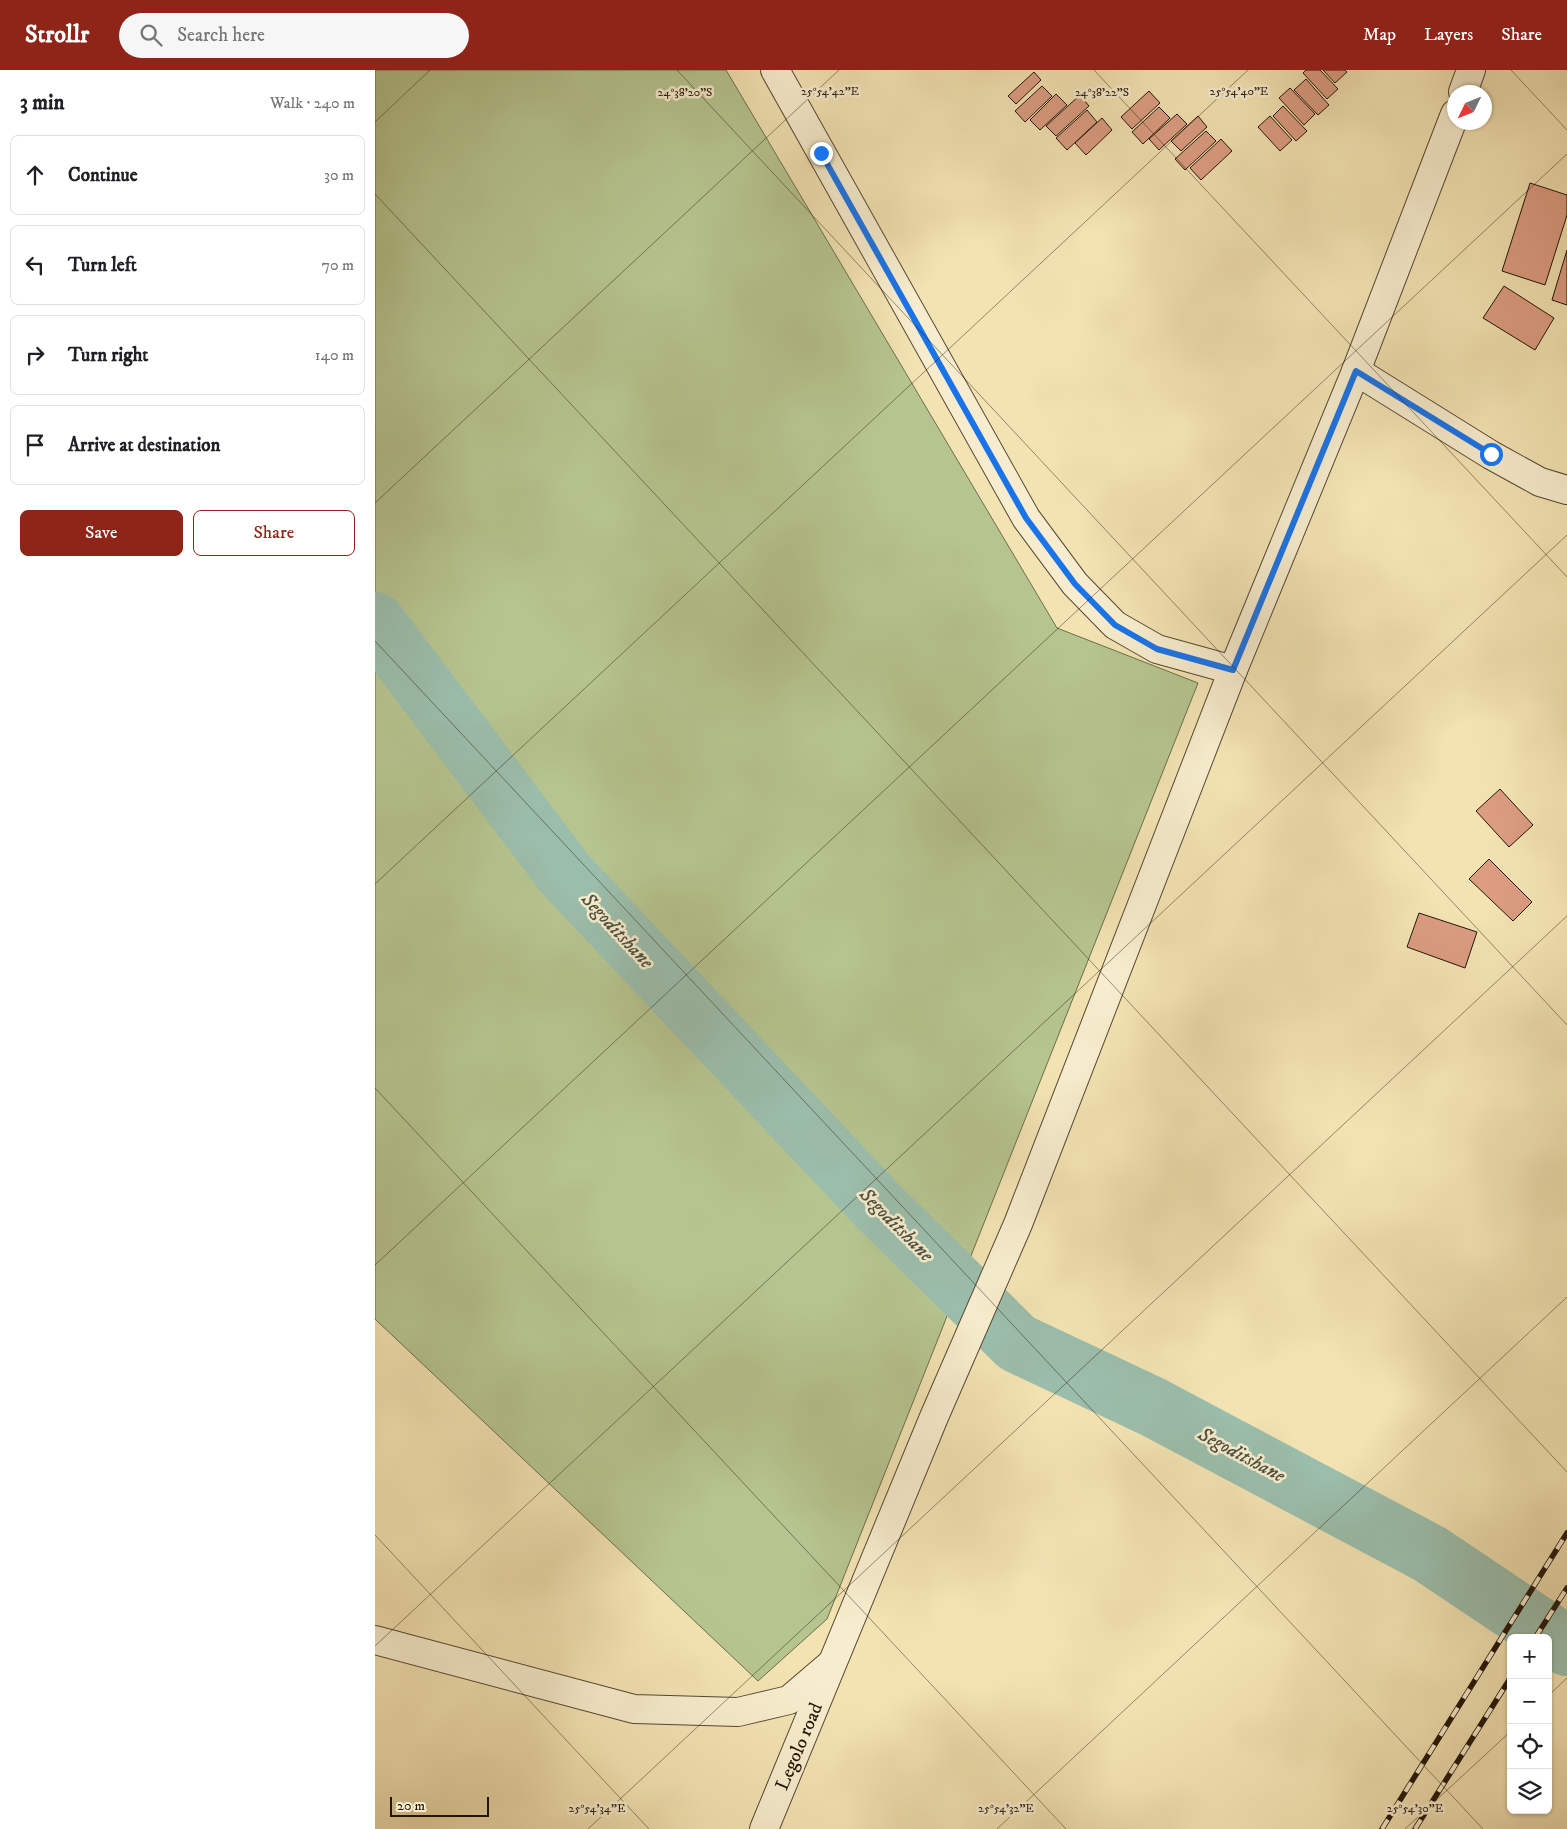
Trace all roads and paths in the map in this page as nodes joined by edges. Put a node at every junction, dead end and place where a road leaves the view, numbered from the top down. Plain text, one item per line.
1 (775, 70) edge
2 (1471, 70) edge
3 (1466, 85) edge
4 (1449, 130) edge
5 (1356, 371) junction
6 (1567, 490) edge
7 (1233, 670) junction
8 (375, 1640) edge
9 (833, 1663) junction
10 (764, 1829) edge

1 - 7 street
2 - 3 street
4 - 5 street, Legolo road
5 - 6 street
5 - 7 street, Legolo road
7 - 9 street, Legolo road
8 - 9 street
9 - 10 street, Legolo road

